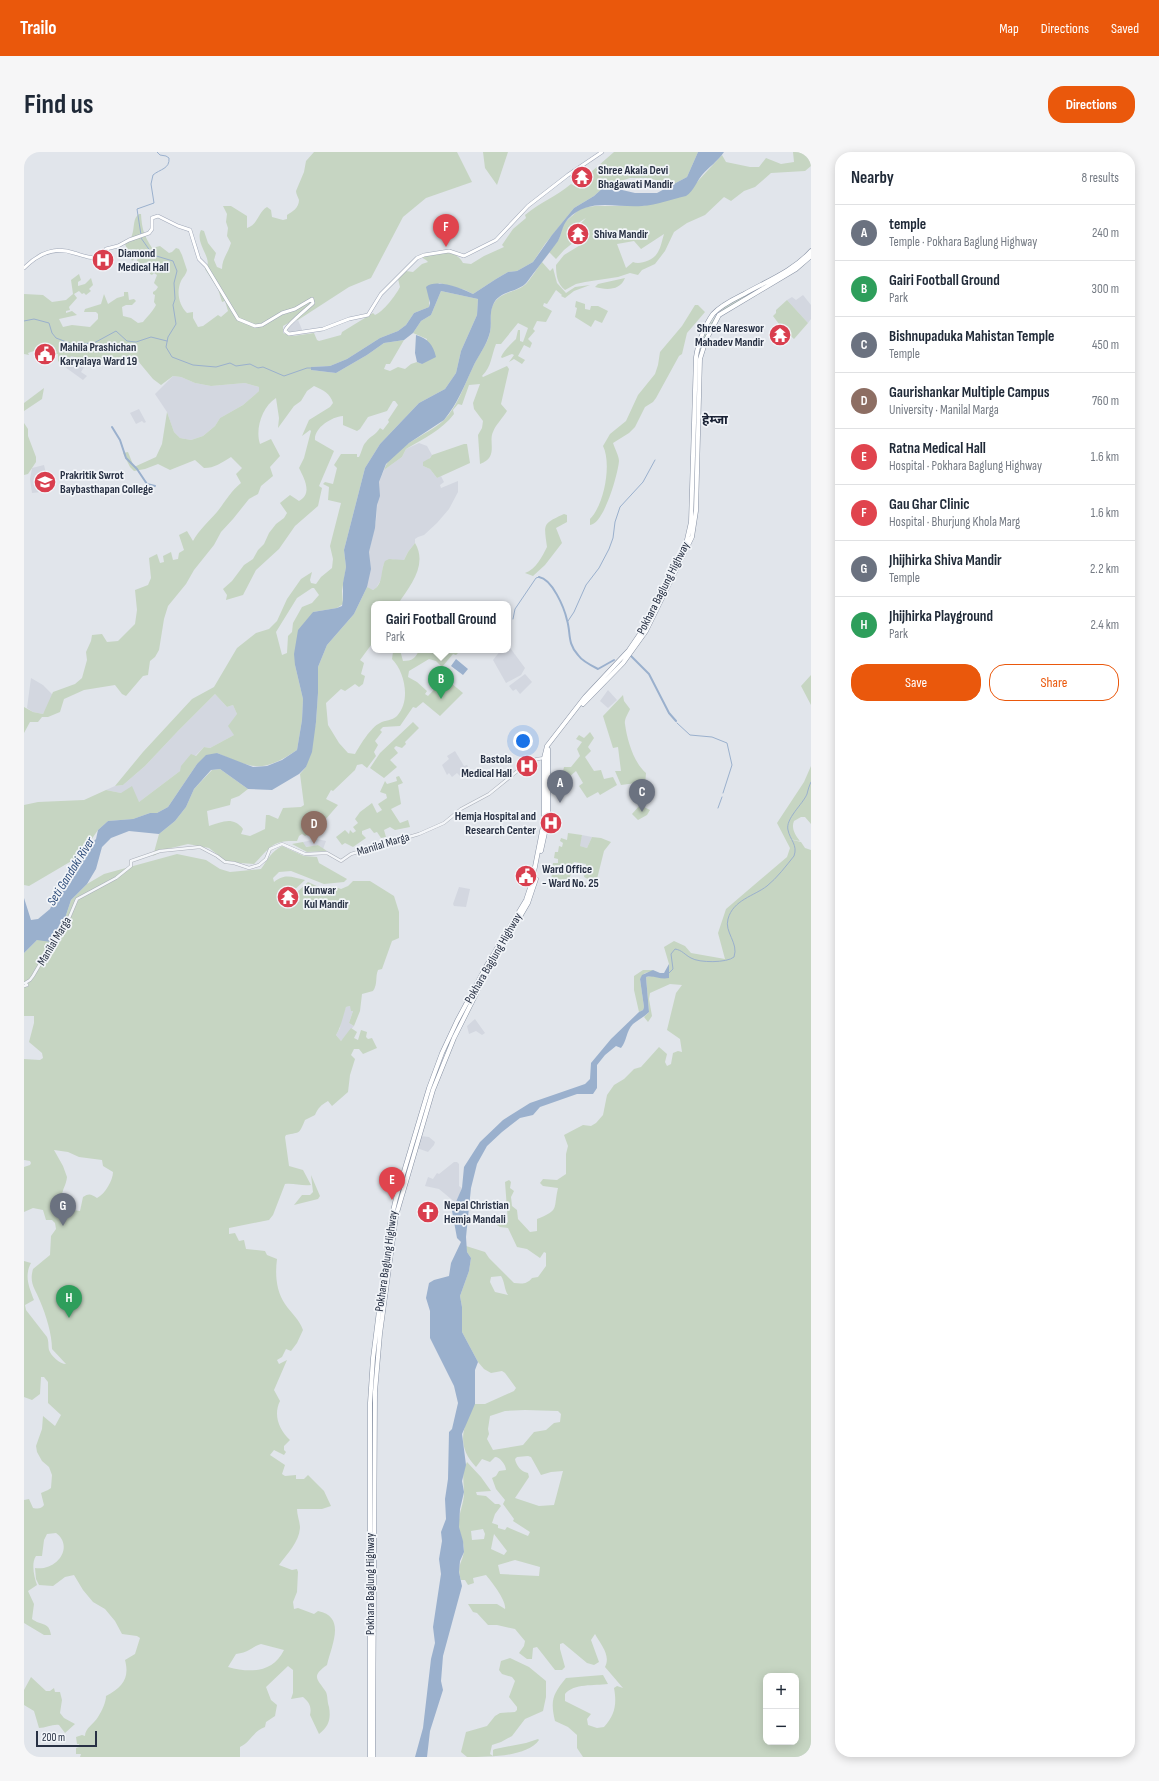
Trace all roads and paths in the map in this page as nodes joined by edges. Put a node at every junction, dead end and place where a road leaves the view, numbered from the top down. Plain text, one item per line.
1 (602, 152) edge
2 (811, 251) edge
3 (811, 256) edge
4 (24, 268) edge
5 (546, 758) junction
6 (546, 821) junction
7 (482, 975) junction
8 (483, 980) junction
9 (24, 986) edge
10 (370, 1757) edge
11 (373, 1757) edge

1 - 4 main road
2 - 5 highway, Pokhara Baglung Highway
3 - 5 highway, Pokhara Baglung Highway
5 - 6 highway, Pokhara Baglung Highway
5 - 9 street, Manilal Marga
6 - 7 highway, Pokhara Baglung Highway
6 - 8 highway, Pokhara Baglung Highway
7 - 8 highway
7 - 10 highway, Pokhara Baglung Highway
8 - 11 highway, Pokhara Baglung Highway

